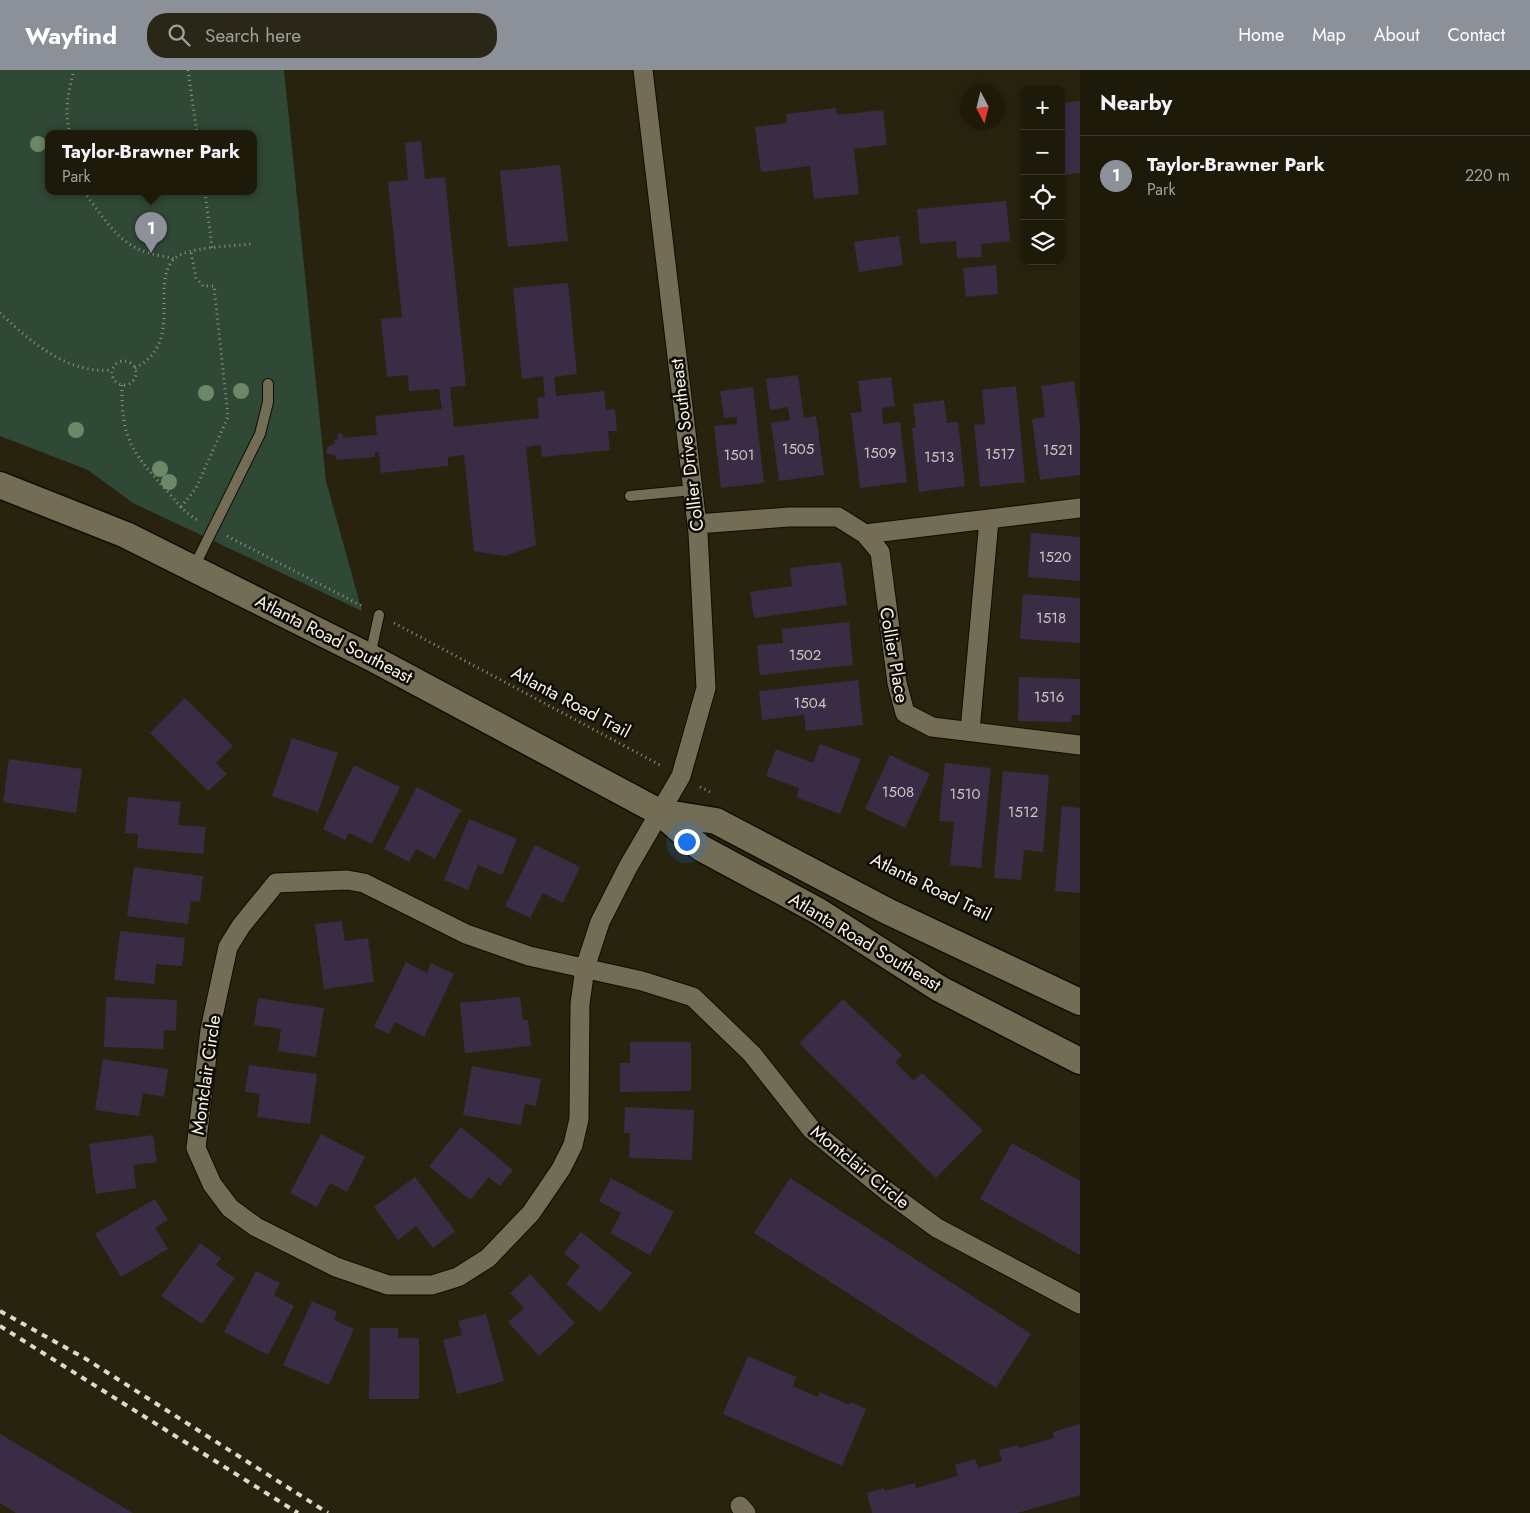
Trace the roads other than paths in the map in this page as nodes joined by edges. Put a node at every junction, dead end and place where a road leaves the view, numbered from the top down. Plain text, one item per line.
1 (643, 70) edge
2 (268, 384) dead end
3 (0, 485) edge
4 (693, 490) junction
5 (630, 496) dead end
6 (1080, 508) edge
7 (990, 520) junction
8 (697, 524) junction
9 (865, 534) junction
10 (194, 568) junction
11 (379, 615) road end
12 (370, 657) junction
13 (970, 731) junction
14 (1080, 745) edge
15 (659, 812) junction
16 (585, 968) junction
17 (1080, 1002) edge
18 (1080, 1061) edge
19 (1080, 1304) edge

1 - 4 street, Collier Drive Southeast
2 - 10 lane
3 - 10 main road, Atlanta Road Southeast
4 - 5 lane
4 - 8 street, Collier Drive Southeast
6 - 7 street
7 - 9 street
7 - 13 street
8 - 9 street, Collier Place
8 - 15 street, Collier Drive Southeast
9 - 13 street, Collier Place
10 - 12 main road, Atlanta Road Southeast
11 - 12 lane
12 - 15 main road, Atlanta Road Southeast
13 - 14 street, Collier Place
15 - 16 street, Montclair Circle
15 - 17 main road, Atlanta Road Southeast
15 - 18 main road, Atlanta Road Southeast
16 - 16 street, Montclair Circle
16 - 19 street, Montclair Circle

